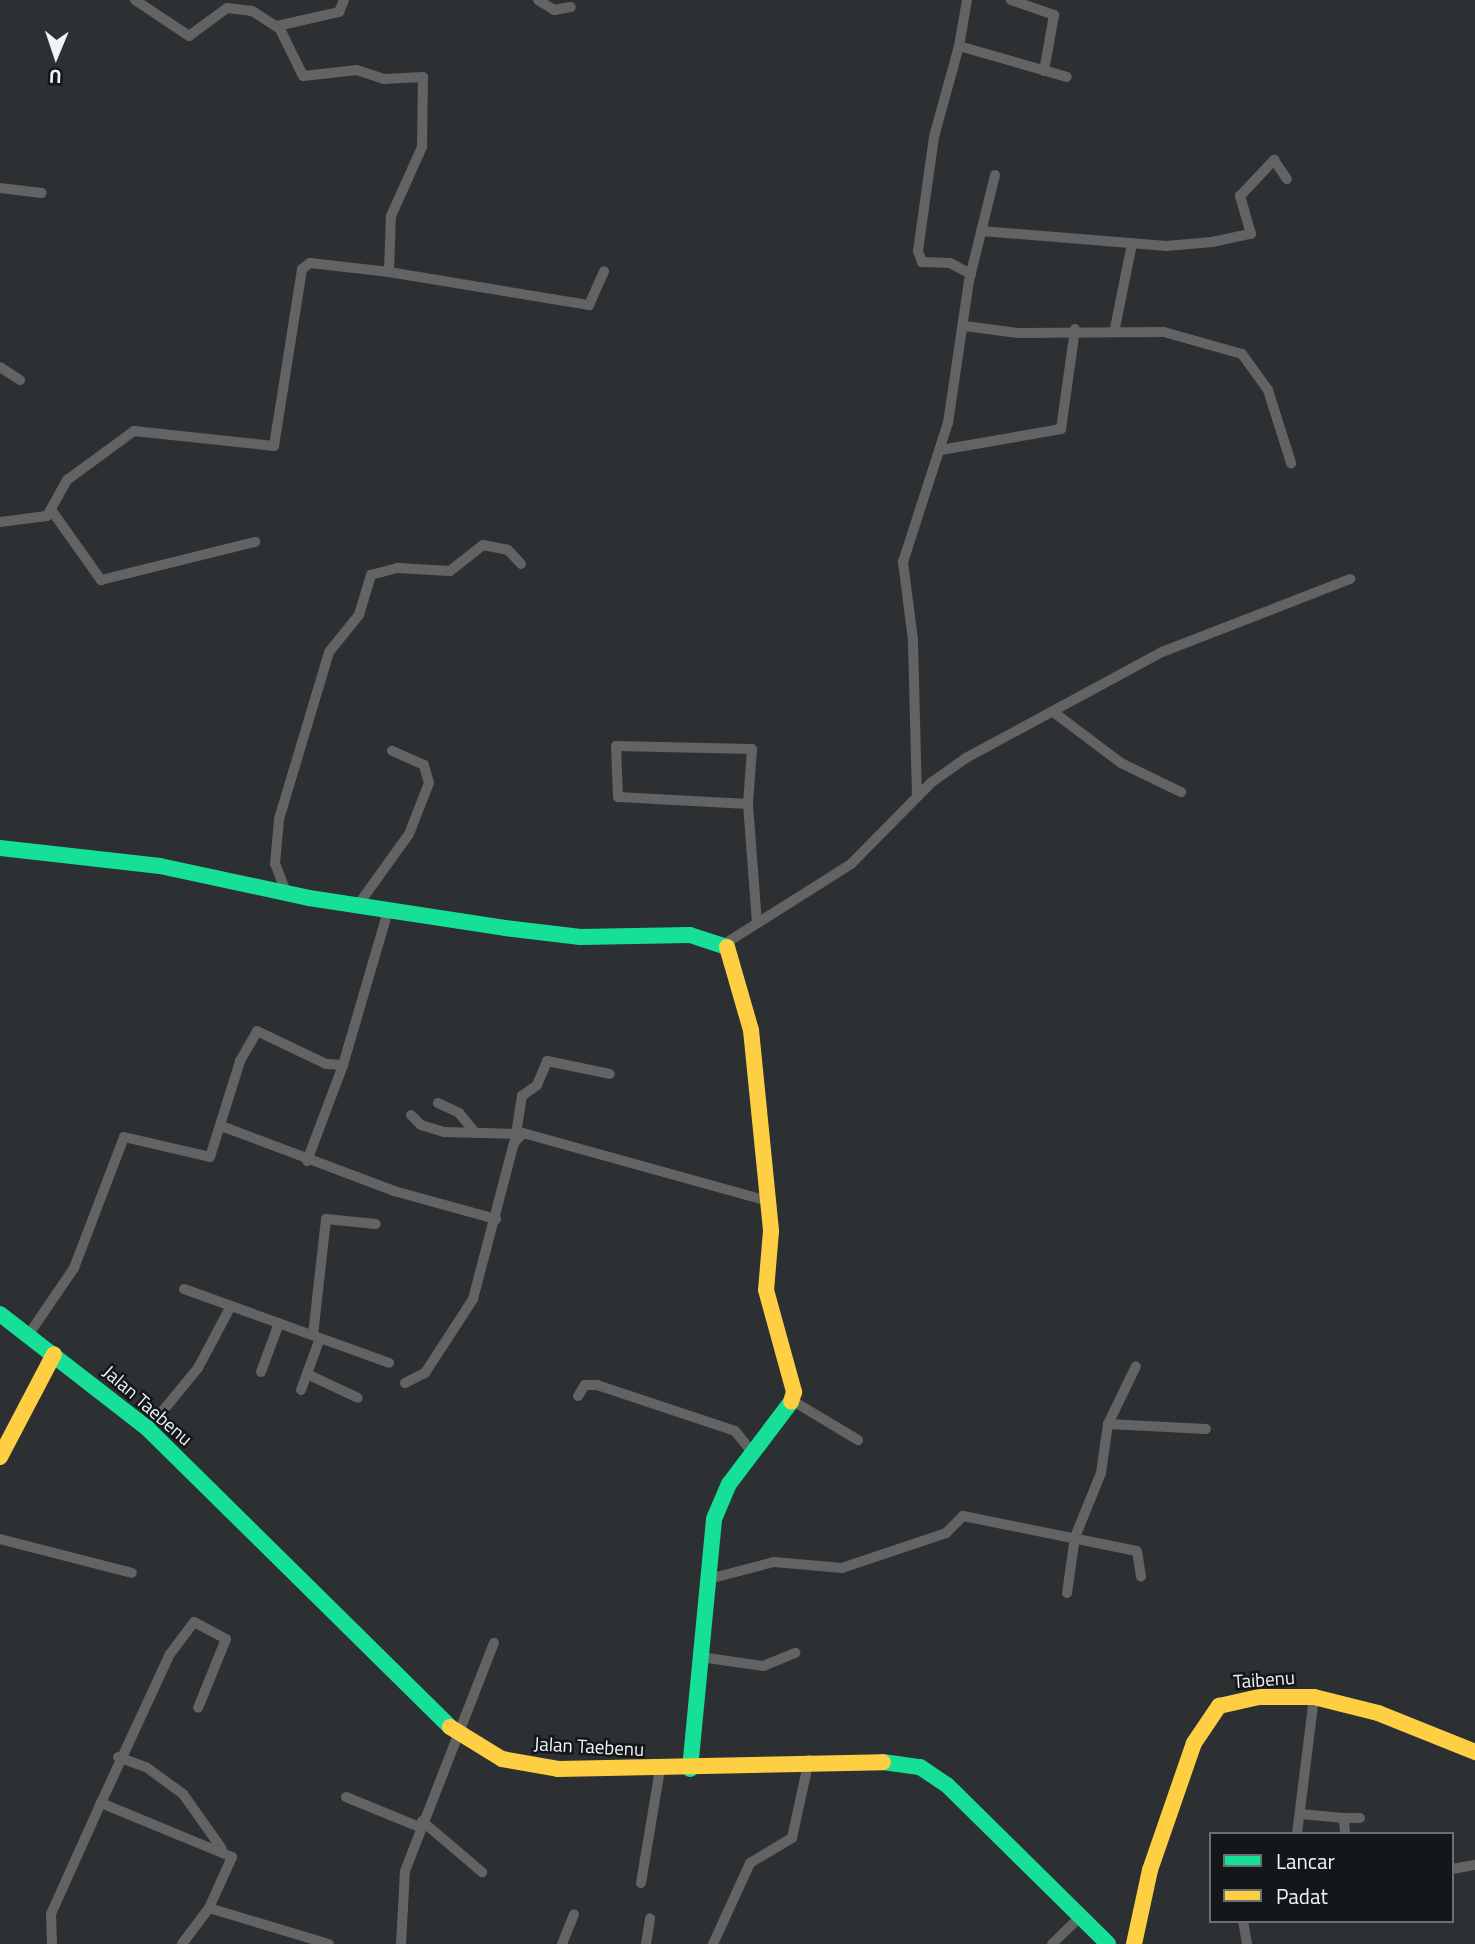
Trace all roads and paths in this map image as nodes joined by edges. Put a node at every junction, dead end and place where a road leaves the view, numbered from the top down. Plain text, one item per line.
1 (135, 0) edge
2 (344, 0) edge
3 (538, 0) edge
4 (967, 0) edge
5 (1011, 0) edge
6 (571, 7) dead end
7 (277, 26) junction
8 (959, 46) junction
9 (1044, 71) junction
10 (1067, 77) dead end
11 (995, 175) dead end
12 (1287, 179) dead end
13 (0, 188) edge
14 (42, 193) dead end
15 (981, 231) junction
16 (1132, 244) junction
17 (604, 271) dead end
18 (389, 272) junction
19 (971, 274) junction
20 (965, 326) junction
21 (1115, 328) junction
22 (1075, 329) junction
23 (0, 367) edge
24 (20, 380) dead end
25 (941, 450) junction
26 (1290, 463) dead end
27 (52, 512) junction
28 (0, 522) edge
29 (255, 542) dead end
30 (521, 564) dead end
31 (1350, 579) dead end
32 (1056, 713) junction
33 (392, 751) dead end
34 (1181, 792) dead end
35 (917, 796) junction
36 (748, 804) junction
37 (0, 848) edge
38 (286, 892) junction
39 (358, 905) junction
40 (388, 911) junction
41 (757, 923) junction
42 (726, 943) junction
43 (343, 1065) junction
44 (610, 1074) dead end
45 (438, 1103) dead end
46 (411, 1115) dead end
47 (223, 1127) junction
48 (475, 1133) junction
49 (516, 1137) junction
50 (307, 1161) junction
51 (768, 1201) junction
52 (496, 1219) junction
53 (376, 1224) dead end
54 (184, 1289) dead end
55 (231, 1306) junction
56 (0, 1314) edge
57 (279, 1323) junction
58 (29, 1334) junction
59 (317, 1336) junction
60 (54, 1354) junction
61 (389, 1363) dead end
62 (1136, 1366) dead end
63 (261, 1372) dead end
64 (307, 1374) junction
65 (405, 1383) dead end
66 (301, 1390) dead end
67 (578, 1395) dead end
68 (358, 1398) dead end
69 (793, 1401) junction
70 (1108, 1424) junction
71 (148, 1429) junction
72 (1206, 1429) dead end
73 (858, 1440) dead end
74 (751, 1451) junction
75 (0, 1457) edge
76 (1074, 1536) junction
77 (0, 1539) edge
78 (132, 1573) dead end
79 (1141, 1577) dead end
80 (709, 1579) junction
81 (1067, 1592) dead end
82 (494, 1643) dead end
83 (796, 1653) dead end
84 (701, 1657) junction
85 (1314, 1697) junction
86 (198, 1708) dead end
87 (460, 1737) junction
88 (1475, 1752) edge
89 (118, 1757) junction
90 (809, 1760) junction
91 (690, 1769) junction
92 (660, 1770) junction
93 (346, 1797) dead end
94 (102, 1803) junction
95 (1300, 1814) junction
96 (421, 1824) junction
97 (1297, 1832) edge
98 (1346, 1832) edge
99 (222, 1849) junction
100 (1475, 1865) edge
101 (1454, 1869) edge
102 (481, 1872) dead end
103 (641, 1883) dead end
104 (209, 1908) junction
105 (574, 1914) dead end
106 (650, 1917) dead end
107 (1080, 1917) junction
108 (1243, 1923) edge
109 (52, 1944) edge
110 (182, 1944) edge
111 (329, 1944) edge
112 (401, 1944) edge
113 (562, 1944) edge
114 (646, 1944) edge
115 (713, 1944) edge
116 (1052, 1944) edge
117 (1108, 1944) edge
118 (1135, 1944) edge
119 (1247, 1944) edge

1 - 7 street
2 - 7 street
3 - 6 street
4 - 8 street
5 - 9 street
7 - 18 street
8 - 9 street
8 - 19 street
9 - 10 street
11 - 15 street
12 - 16 street
13 - 14 street
15 - 16 street
15 - 19 street
16 - 21 street
17 - 18 street
18 - 27 street
19 - 20 street
20 - 22 street
20 - 25 street
21 - 22 street
21 - 26 street
22 - 25 street
23 - 24 street
25 - 35 street
27 - 28 street
27 - 29 street
30 - 38 street
31 - 32 street
32 - 34 street
32 - 35 street
33 - 39 street
35 - 41 street
36 - 36 street
36 - 41 street
37 - 38 main road
38 - 39 main road
39 - 40 main road
40 - 42 main road
40 - 43 street
41 - 42 street
42 - 51 main road
43 - 47 street
43 - 50 street
44 - 49 street
45 - 48 street
46 - 48 street
47 - 50 street
47 - 58 street
48 - 49 street
49 - 51 street
49 - 52 street
50 - 52 street
51 - 69 main road
52 - 65 street
53 - 59 street
54 - 55 street
55 - 57 street
55 - 71 street
56 - 58 main road, Jalan Taebenu
57 - 59 street
57 - 63 street
58 - 60 main road, Jalan Taebenu
59 - 61 street
59 - 64 street
60 - 71 main road, Jalan Taebenu
60 - 75 main road
62 - 70 street
64 - 66 street
64 - 68 street
67 - 74 street
69 - 73 street
69 - 74 main road
70 - 72 street
70 - 76 street
71 - 87 main road, Jalan Taebenu
74 - 80 main road
76 - 79 street
76 - 80 street
76 - 81 street
77 - 78 street
80 - 84 main road
82 - 87 street
83 - 84 street
84 - 91 main road
85 - 88 main road, Taibenu
85 - 95 street
85 - 118 main road, Taibenu
86 - 89 street
87 - 92 main road, Jalan Taebenu
87 - 96 street
89 - 94 street
89 - 99 street
90 - 91 main road, Jalan Taebenu
90 - 107 main road, Jalan Taebenu
90 - 115 street
91 - 92 main road, Jalan Taebenu
92 - 103 street
93 - 96 street
94 - 99 street
94 - 109 street
95 - 97 street
95 - 98 street
96 - 102 street
96 - 112 street
99 - 104 street
100 - 101 street
104 - 110 street
104 - 111 street
105 - 113 street
106 - 114 street
107 - 116 street
107 - 117 main road, Jalan Taebenu
108 - 119 street

